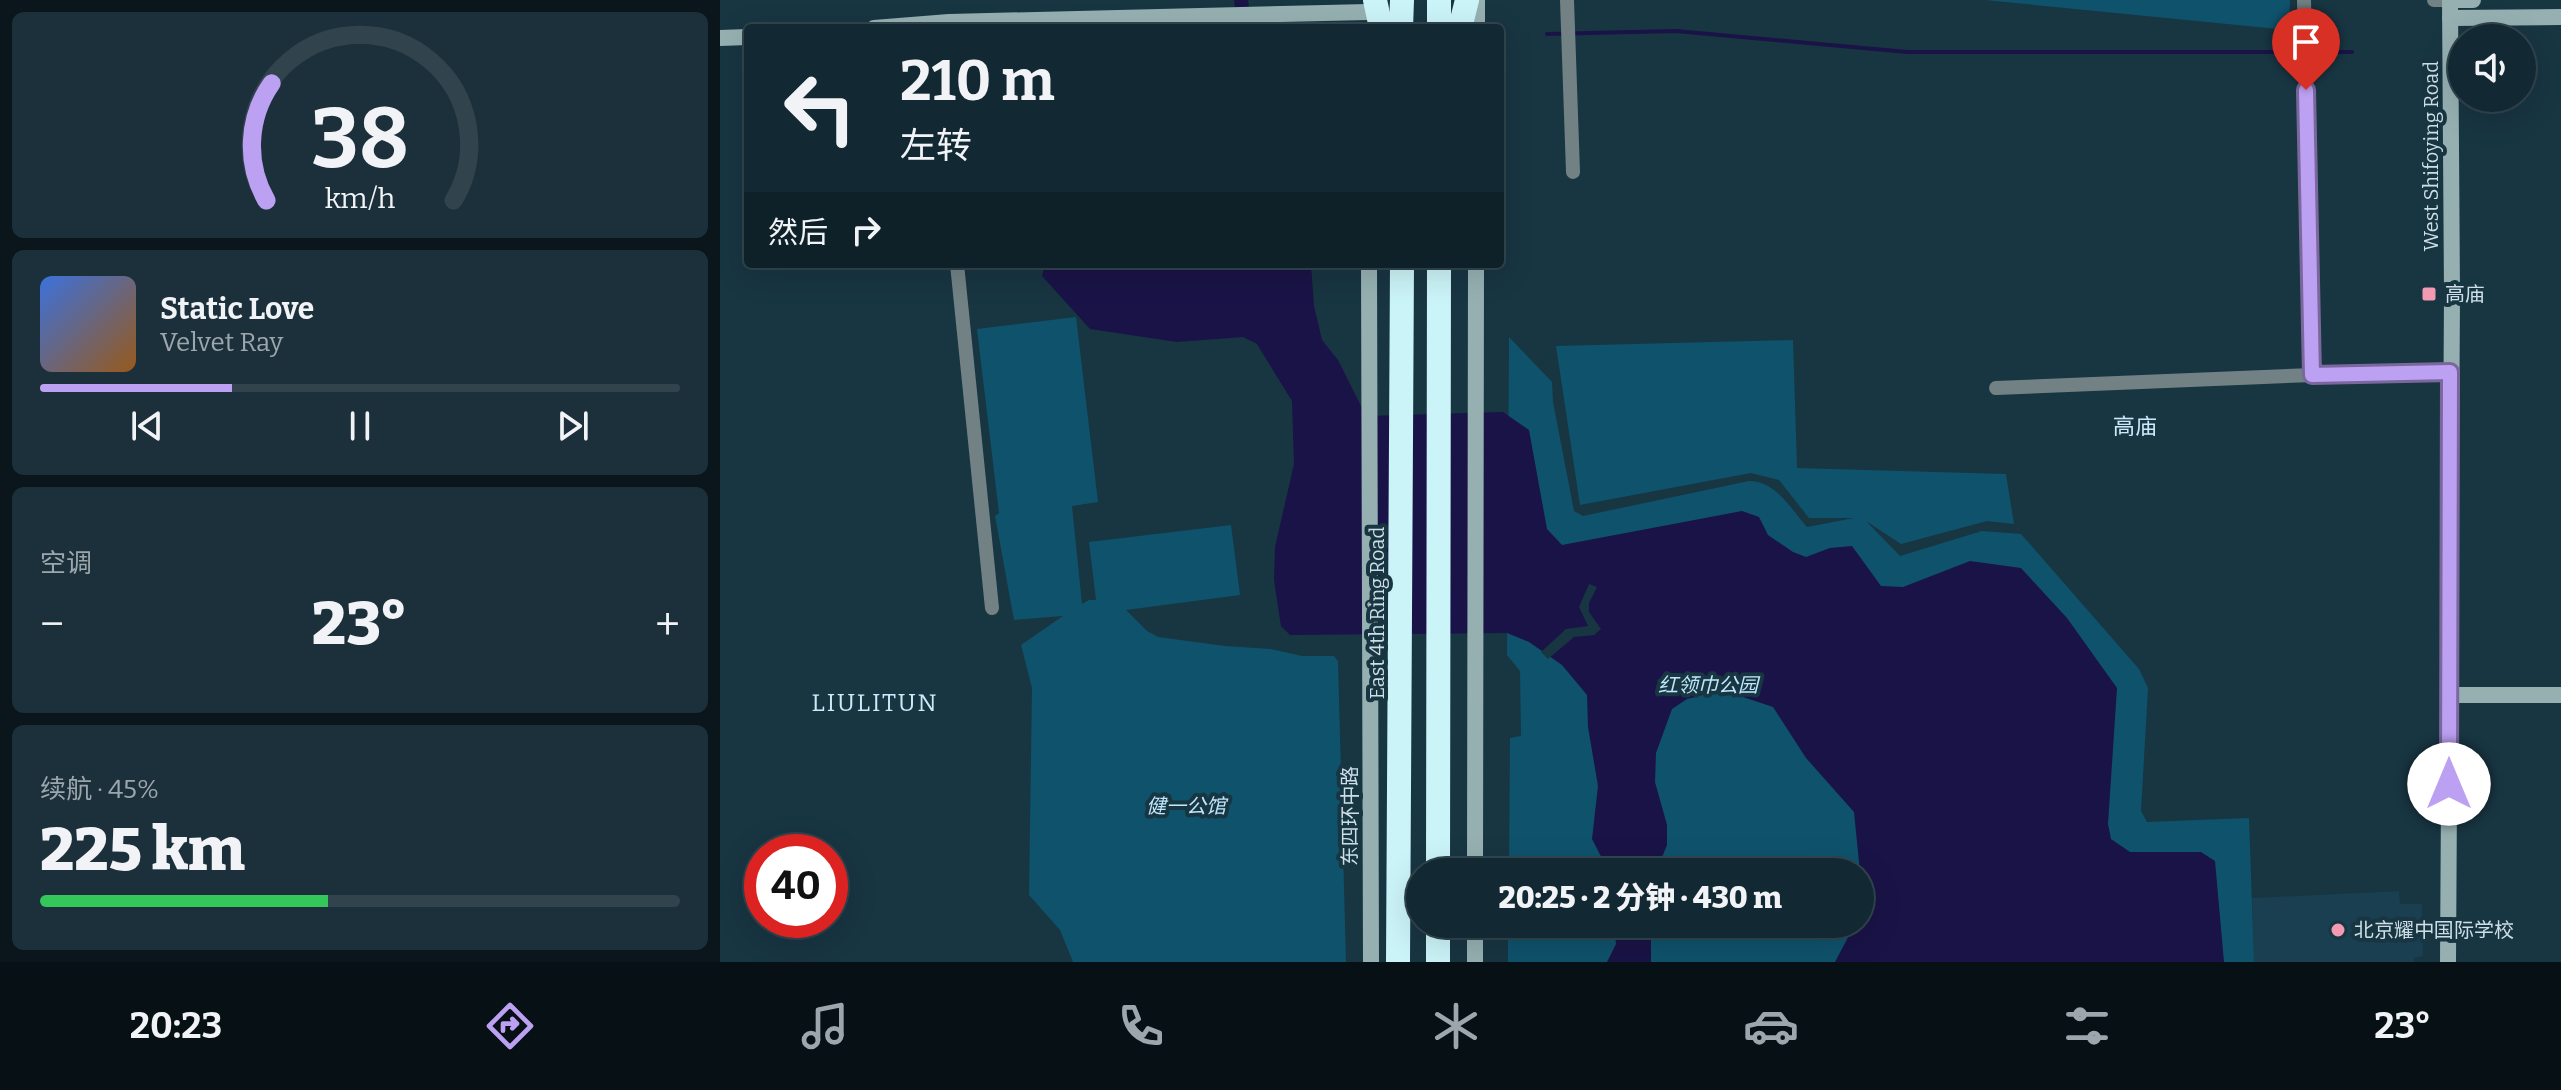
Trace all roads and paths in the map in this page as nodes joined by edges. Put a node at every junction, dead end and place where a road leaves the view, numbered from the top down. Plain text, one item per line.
1 (1402, 0) edge
2 (1439, 0) edge
3 (1467, 0) edge
4 (1477, 0) edge
5 (1567, 0) edge
6 (2304, 0) edge
7 (2434, 0) edge
8 (2450, 0) edge
9 (2473, 0) edge
10 (1372, 14) edge
11 (2561, 17) edge
12 (2450, 18) junction
13 (975, 24) edge
14 (1401, 24) edge
15 (1439, 24) edge
16 (1461, 24) edge
17 (1477, 24) edge
18 (744, 37) edge
19 (720, 38) edge
20 (1573, 172) dead end
21 (957, 268) edge
22 (1369, 268) edge
23 (1402, 268) edge
24 (1439, 268) edge
25 (1476, 268) edge
26 (2450, 372) junction
27 (2312, 375) junction
28 (1996, 388) dead end
29 (992, 608) dead end
30 (2449, 695) junction
31 (2561, 695) edge
32 (1438, 858) edge
33 (1475, 858) edge
34 (1438, 938) edge
35 (1475, 938) edge
36 (1371, 962) edge
37 (1398, 962) edge
38 (1438, 962) edge
39 (1475, 962) edge
40 (2448, 962) edge

1 - 14 highway
2 - 15 highway
3 - 16 highway
4 - 17 street
5 - 20 street
6 - 27 street
7 - 8 street
8 - 9 street
8 - 12 street, West Shifoying Road
10 - 13 street
11 - 12 street
12 - 26 street, West Shifoying Road
18 - 19 street
21 - 29 street
22 - 36 street, 东四环中路
23 - 37 highway, East 4th Ring Road
24 - 32 highway
25 - 33 street
26 - 27 street
26 - 30 street, West Shifoying Road
27 - 28 street
30 - 31 street
30 - 40 street, West Shifoying Road
34 - 38 highway
35 - 39 street

